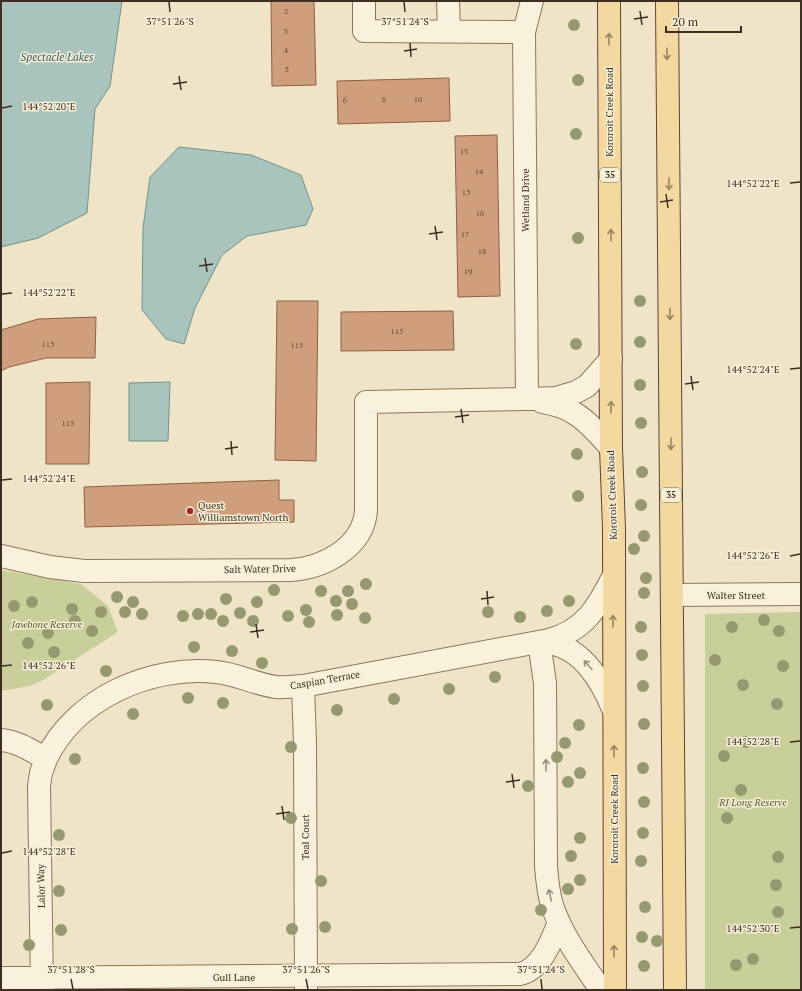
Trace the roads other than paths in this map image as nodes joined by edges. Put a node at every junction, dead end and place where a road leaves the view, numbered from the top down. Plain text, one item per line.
1 (364, 1) edge
2 (448, 1) edge
3 (532, 1) edge
4 (609, 1) edge
5 (667, 1) edge
6 (449, 31) junction
7 (524, 32) junction
8 (612, 359) junction
9 (527, 399) junction
10 (611, 448) junction
11 (1, 550) edge
12 (1, 556) edge
13 (22, 561) junction
14 (613, 577) junction
15 (801, 594) edge
16 (672, 595) junction
17 (539, 642) junction
18 (303, 686) junction
19 (614, 711) junction
20 (1, 740) edge
21 (46, 758) junction
22 (559, 922) junction
23 (1, 978) edge
24 (306, 982) junction
25 (42, 984) edge
26 (601, 990) edge
27 (615, 990) edge
28 (675, 990) edge

1 - 6 street
2 - 6 street
3 - 7 street, Wetland Drive
8 -> 4 main road, Kororoit Creek Road / 35
5 -> 16 main road, 35
6 - 7 street
7 - 9 street, Wetland Drive
8 - 9 street, Salt Water Drive
10 -> 8 main road, Kororoit Creek Road / 35
9 - 10 street, Salt Water Drive
9 - 13 street, Salt Water Drive
10 - 14 main road, Kororoit Creek Road / 35
11 - 13 street
12 - 13 street, Salt Water Drive
14 - 17 street, Caspian Terrace
19 -> 14 main road, Kororoit Creek Road / 35
15 - 16 street, Walter Street
16 - 28 main road, 35
17 - 18 street, Caspian Terrace
19 -> 17 street, Caspian Terrace
22 -> 17 street
18 - 21 street, Caspian Terrace
18 - 24 street, Teal Court
27 -> 19 main road, Kororoit Creek Road / 35
20 - 21 street
21 - 25 street, Lalor Way
22 - 24 street, Gull Lane
22 - 26 street
23 - 25 street, Gull Lane
24 - 25 street, Gull Lane

